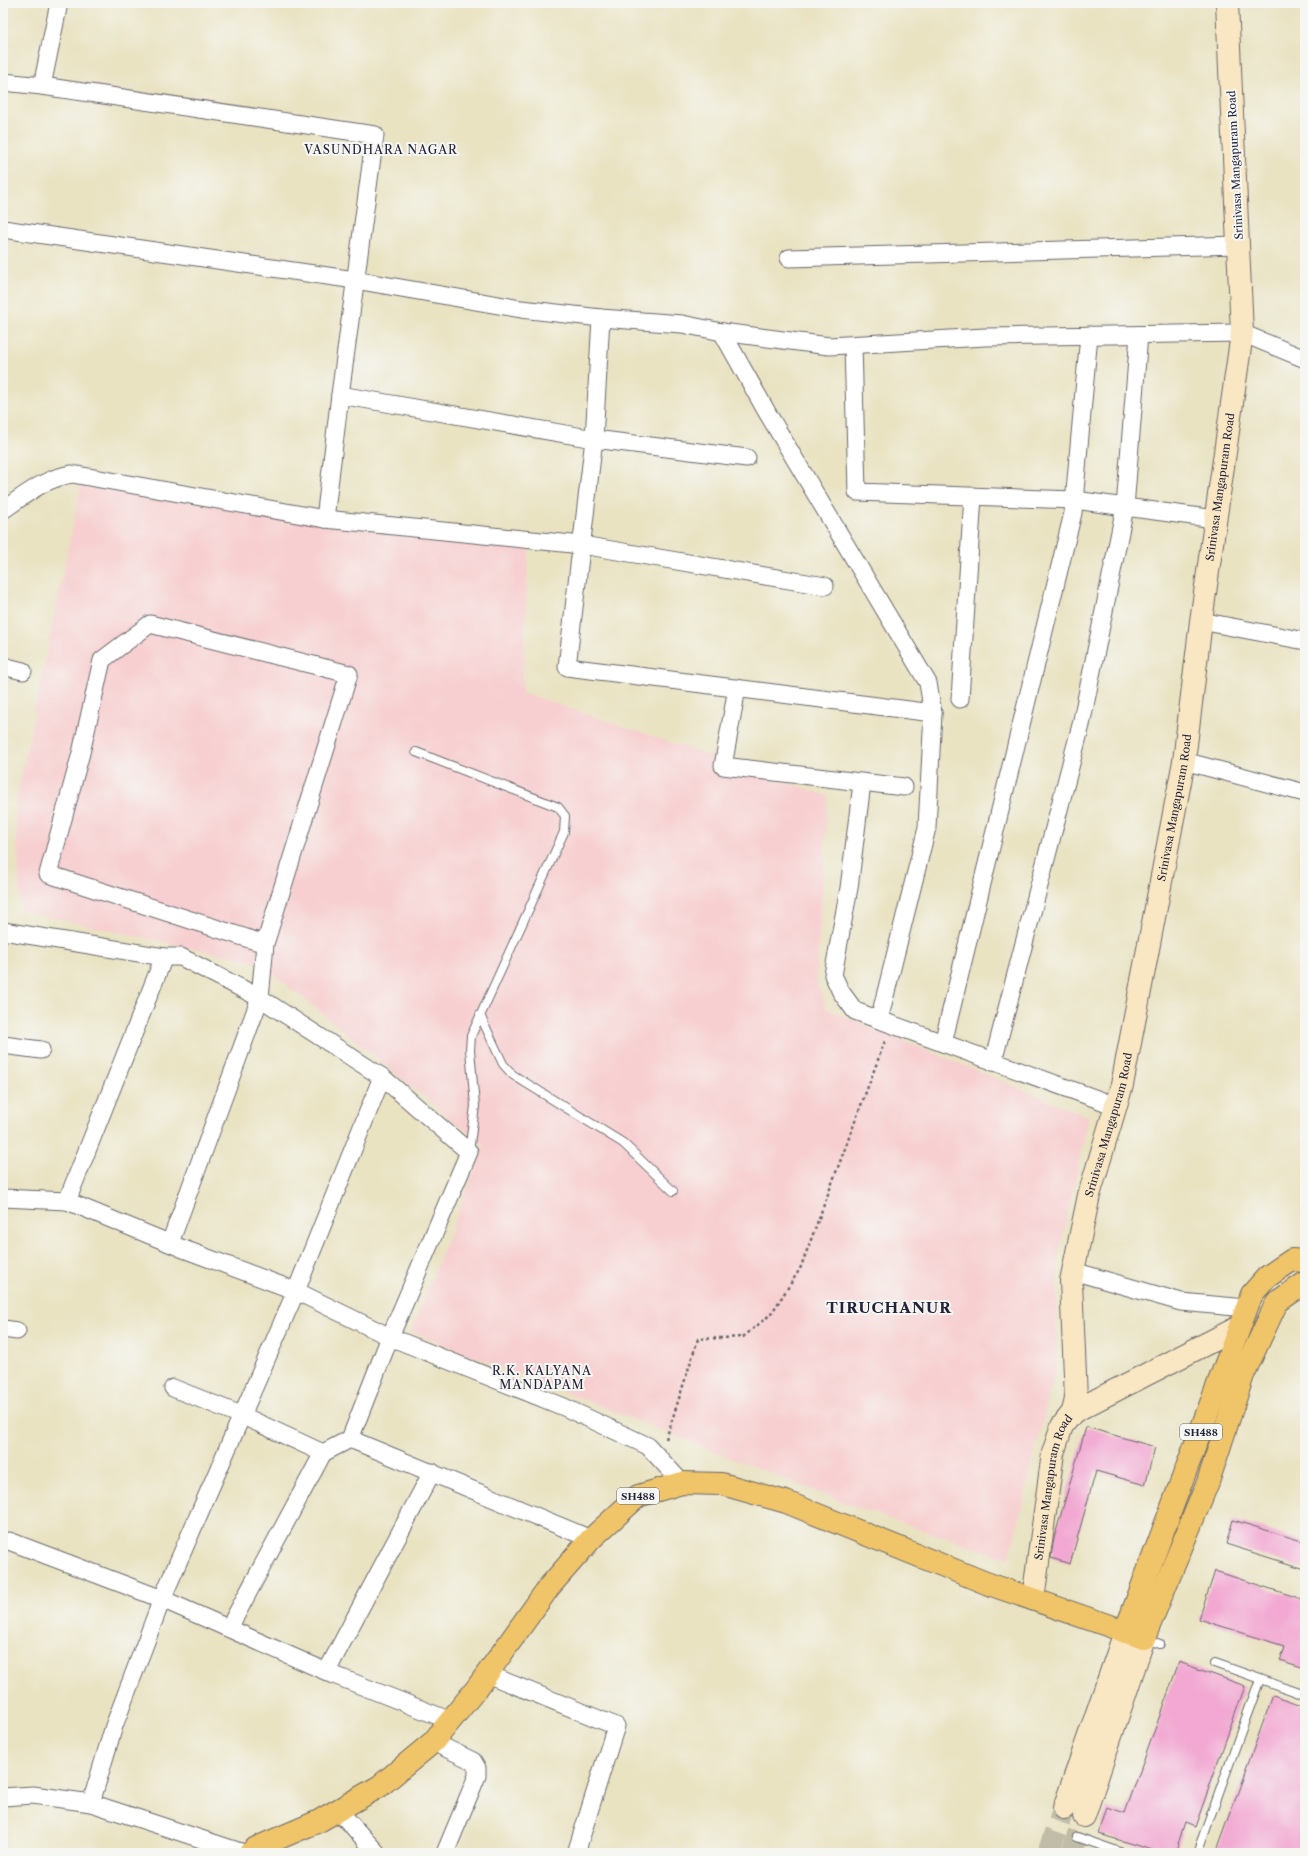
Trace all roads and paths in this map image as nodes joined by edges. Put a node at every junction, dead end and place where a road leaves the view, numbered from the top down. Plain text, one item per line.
1 (59, 3) edge
2 (1227, 3) edge
3 (3, 82) edge
4 (42, 86) junction
5 (3, 229) edge
6 (1238, 245) junction
7 (789, 258) dead end
8 (355, 280) junction
9 (601, 318) junction
10 (722, 332) junction
11 (1242, 333) junction
12 (1138, 335) junction
13 (1090, 336) junction
14 (852, 345) junction
15 (1305, 359) edge
16 (340, 395) junction
17 (594, 439) junction
18 (747, 458) dead end
19 (973, 496) junction
20 (1075, 500) junction
21 (1125, 507) junction
22 (3, 510) edge
23 (325, 519) junction
24 (1215, 519) junction
25 (582, 545) junction
26 (825, 586) dead end
27 (1201, 621) junction
28 (1305, 641) edge
29 (3, 666) edge
30 (23, 671) dead end
31 (737, 688) junction
32 (960, 699) dead end
33 (933, 713) junction
34 (416, 752) dead end
35 (1184, 761) junction
36 (862, 783) junction
37 (904, 788) dead end
38 (1305, 793) edge
39 (3, 931) edge
40 (265, 944) junction
41 (164, 957) junction
42 (260, 998) junction
43 (480, 1015) junction
44 (885, 1022) junction
45 (943, 1043) junction
46 (3, 1046) edge
47 (41, 1050) dead end
48 (994, 1062) junction
49 (382, 1077) junction
50 (1116, 1106) junction
51 (469, 1152) junction
52 (673, 1192) dead end
53 (3, 1198) edge
54 (67, 1201) junction
55 (170, 1243) junction
56 (1305, 1261) edge
57 (1073, 1271) junction
58 (1305, 1283) edge
59 (296, 1291) junction
60 (1243, 1318) junction
61 (390, 1336) junction
62 (173, 1388) dead end
63 (1073, 1412) junction
64 (241, 1415) junction
65 (350, 1439) junction
66 (323, 1453) junction
67 (659, 1458) junction
68 (432, 1472) junction
69 (682, 1483) junction
70 (591, 1538) junction
71 (9, 1541) dead end
72 (162, 1599) junction
73 (1032, 1599) junction
74 (229, 1628) junction
75 (1143, 1638) junction
76 (1215, 1663) dead end
77 (327, 1672) junction
78 (487, 1674) junction
79 (1260, 1679) junction
80 (1305, 1695) edge
81 (451, 1721) junction
82 (433, 1742) junction
83 (3, 1797) edge
84 (91, 1803) junction
85 (1064, 1808) tunnel mouth
86 (338, 1810) junction
87 (1084, 1816) tunnel mouth
88 (1077, 1837) dead end
89 (244, 1853) edge
90 (250, 1853) edge
91 (377, 1853) edge
92 (445, 1853) edge
93 (576, 1853) edge
94 (1123, 1853) edge
95 (1197, 1853) edge

1 - 4 street
2 - 6 street, Srinivasa Mangapuram Road
3 - 4 street
4 - 8 street
5 - 8 street
6 - 7 street
6 - 11 street, Srinivasa Mangapuram Road
8 - 9 street
8 - 16 street
9 - 10 street
9 - 17 street
10 - 14 street
10 - 33 street
11 - 12 street
11 - 15 street
11 - 24 street, Srinivasa Mangapuram Road
12 - 13 street
12 - 21 street
13 - 14 street
13 - 20 street
14 - 19 street
16 - 17 street
16 - 23 street
17 - 18 street
17 - 25 street
19 - 20 street
19 - 32 street
20 - 21 street
20 - 45 street
21 - 24 street
21 - 48 street
22 - 23 street
23 - 25 street
24 - 27 street, Srinivasa Mangapuram Road
25 - 26 street
25 - 31 street
27 - 28 street
27 - 35 street, Srinivasa Mangapuram Road
29 - 30 street
31 - 33 street
31 - 36 street
33 - 44 street
34 - 43 lane
35 - 38 street
35 - 50 street, Srinivasa Mangapuram Road
36 - 37 street
36 - 44 street
39 - 41 street
40 - 40 street
40 - 42 street
41 - 42 street
41 - 54 street
42 - 49 street
42 - 55 street
43 - 51 lane
43 - 52 lane
44 - 45 street
44 - 67 path
45 - 48 street
46 - 47 street
48 - 50 street
49 - 51 street
49 - 59 street
50 - 57 street, Srinivasa Mangapuram Road
51 - 61 street
53 - 54 street
54 - 55 street
55 - 59 street
56 - 60 main road, SH488
57 - 60 street
57 - 63 street, Srinivasa Mangapuram Road
58 - 75 main road, SH488
59 - 61 street
59 - 64 street
60 - 63 street
60 - 75 main road, SH488
61 - 65 street
61 - 67 street
62 - 64 street
63 - 73 street, Srinivasa Mangapuram Road
64 - 66 street
64 - 72 street
65 - 66 street
65 - 68 street
66 - 74 street
67 - 69 street
68 - 70 street
68 - 77 street
69 - 70 main road, SH488
69 - 73 main road, SH488
70 - 78 main road, SH488
71 - 72 street
72 - 74 street
72 - 84 street
73 - 75 main road, SH488
74 - 77 street
75 - 85 street
75 - 87 street
76 - 79 lane
77 - 81 street
78 - 81 main road, SH488
78 - 93 street
79 - 80 lane
79 - 95 lane
81 - 82 main road, SH488
82 - 86 main road, SH488
82 - 92 street
83 - 84 street
84 - 89 street
86 - 90 main road, SH488
86 - 91 street
88 - 94 lane

